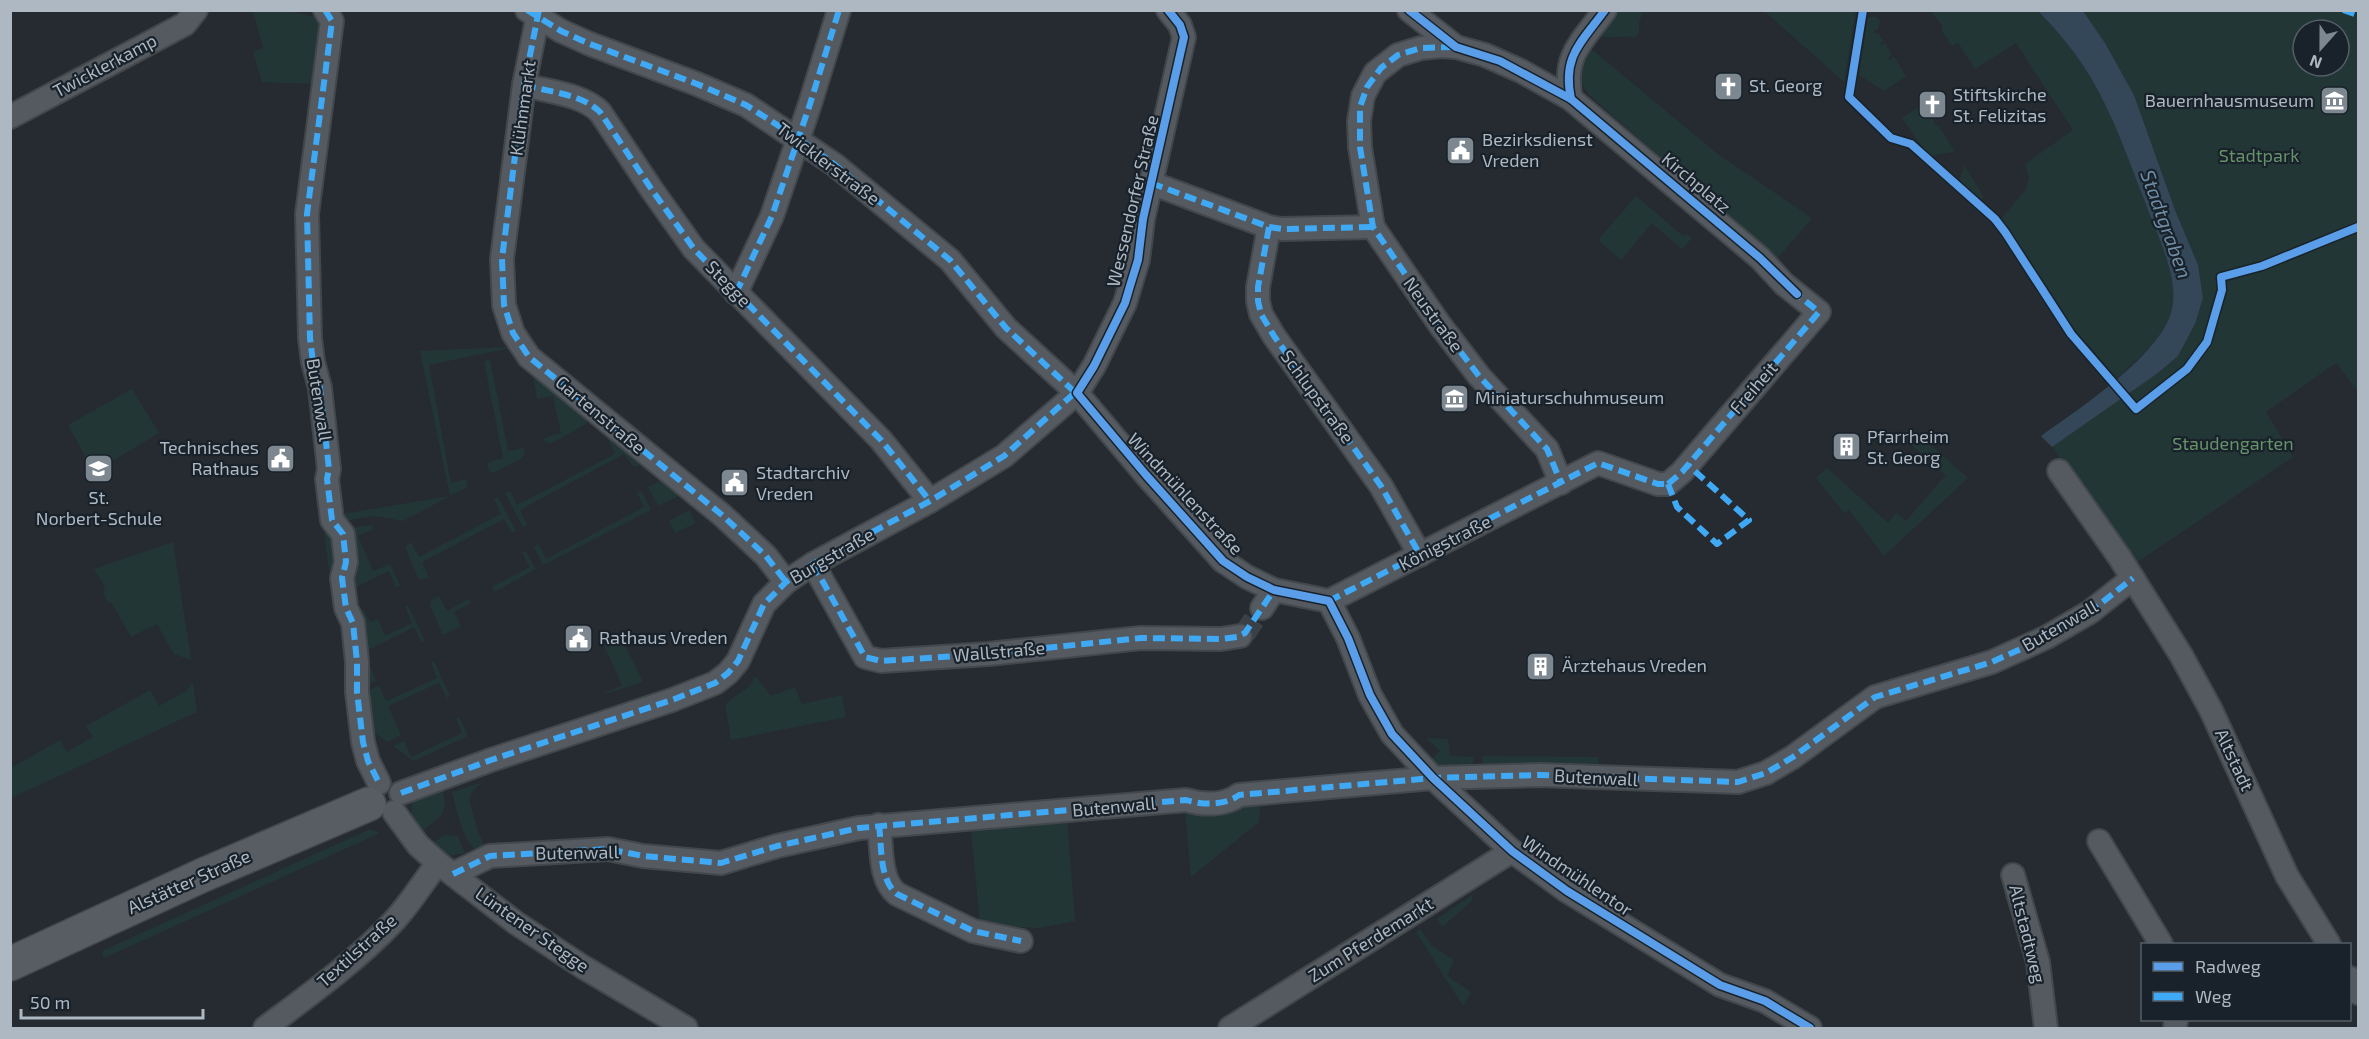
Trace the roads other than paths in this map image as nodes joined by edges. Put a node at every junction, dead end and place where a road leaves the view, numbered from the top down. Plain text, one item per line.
1 (196, 10) edge
2 (325, 10) edge
3 (839, 10) edge
4 (1168, 10) edge
5 (1408, 10) edge
6 (1605, 10) edge
7 (535, 12) edge
8 (1456, 47) junction
9 (524, 85) junction
10 (1571, 99) junction
11 (10, 117) edge
12 (1359, 121) joint
13 (799, 139) junction
14 (1151, 183) junction
15 (509, 205) joint
16 (1269, 227) junction
17 (1373, 227) junction
18 (736, 293) junction
19 (1797, 294) joint
20 (1077, 393) junction
21 (2059, 471) dead end
22 (1561, 483) junction
23 (1668, 484) joint
24 (930, 501) junction
25 (1420, 555) junction
26 (813, 564) junction
27 (2133, 578) junction
28 (786, 582) junction
29 (1329, 601) junction
30 (1240, 636) dead end
31 (1433, 778) junction
32 (386, 798) junction
33 (879, 825) junction
34 (2099, 841) dead end
35 (1512, 851) junction
36 (445, 868) junction
37 (2013, 874) dead end
38 (1021, 941) dead end
39 (2160, 943) edge
40 (2328, 943) edge
41 (10, 963) edge
42 (1245, 1024) edge
43 (265, 1029) edge
44 (686, 1029) edge
45 (1810, 1029) edge
46 (2046, 1029) edge

1 - 11 street, Twicklerkamp
2 - 32 street, Butenwall
3 - 13 street
4 - 14 street, Wessendorfer Straße
5 - 8 street
6 - 10 street
7 - 9 street, Klühnmarkt
7 - 13 street, Twicklerstraße
8 - 10 street, Kirchplatz
8 - 12 street, Kirchplatz
9 - 15 street, Klühnmarkt
9 - 18 street, Stegge
10 - 19 street, Kirchplatz
12 - 17 street, Neustraße
13 - 18 street
13 - 20 street, Twicklerstraße
14 - 16 street
14 - 20 street, Wessendorfer Straße
15 - 28 street, Gartenstraße
16 - 17 street
16 - 25 street, Schlupstraße
17 - 22 street, Neustraße
18 - 24 street, Stegge
19 - 23 street, Freiheit
20 - 24 street, Burgstraße
20 - 29 street, Windmühlenstraße
21 - 27 street
22 - 23 street, Königstraße
22 - 25 street, Königstraße
24 - 26 street, Burgstraße
25 - 29 street, Königstraße
26 - 28 street, Burgstraße
26 - 30 street, Wallstraße
27 - 31 street, Butenwall
27 - 40 street, Altstadt
28 - 32 street, Burgstraße
29 - 31 street, Windmühlentor
31 - 33 street, Butenwall
31 - 35 street, Windmühlentor
32 - 36 street, Lüntener Stegge
32 - 41 street, Alstätter Straße
33 - 36 street, Butenwall
33 - 38 street
34 - 39 street
35 - 42 street, Zum Pferdemarkt
35 - 45 street, Windmühlentor
36 - 43 street, Textilstraße
36 - 44 street, Lüntener Stegge
37 - 46 street, Altstadtweg

